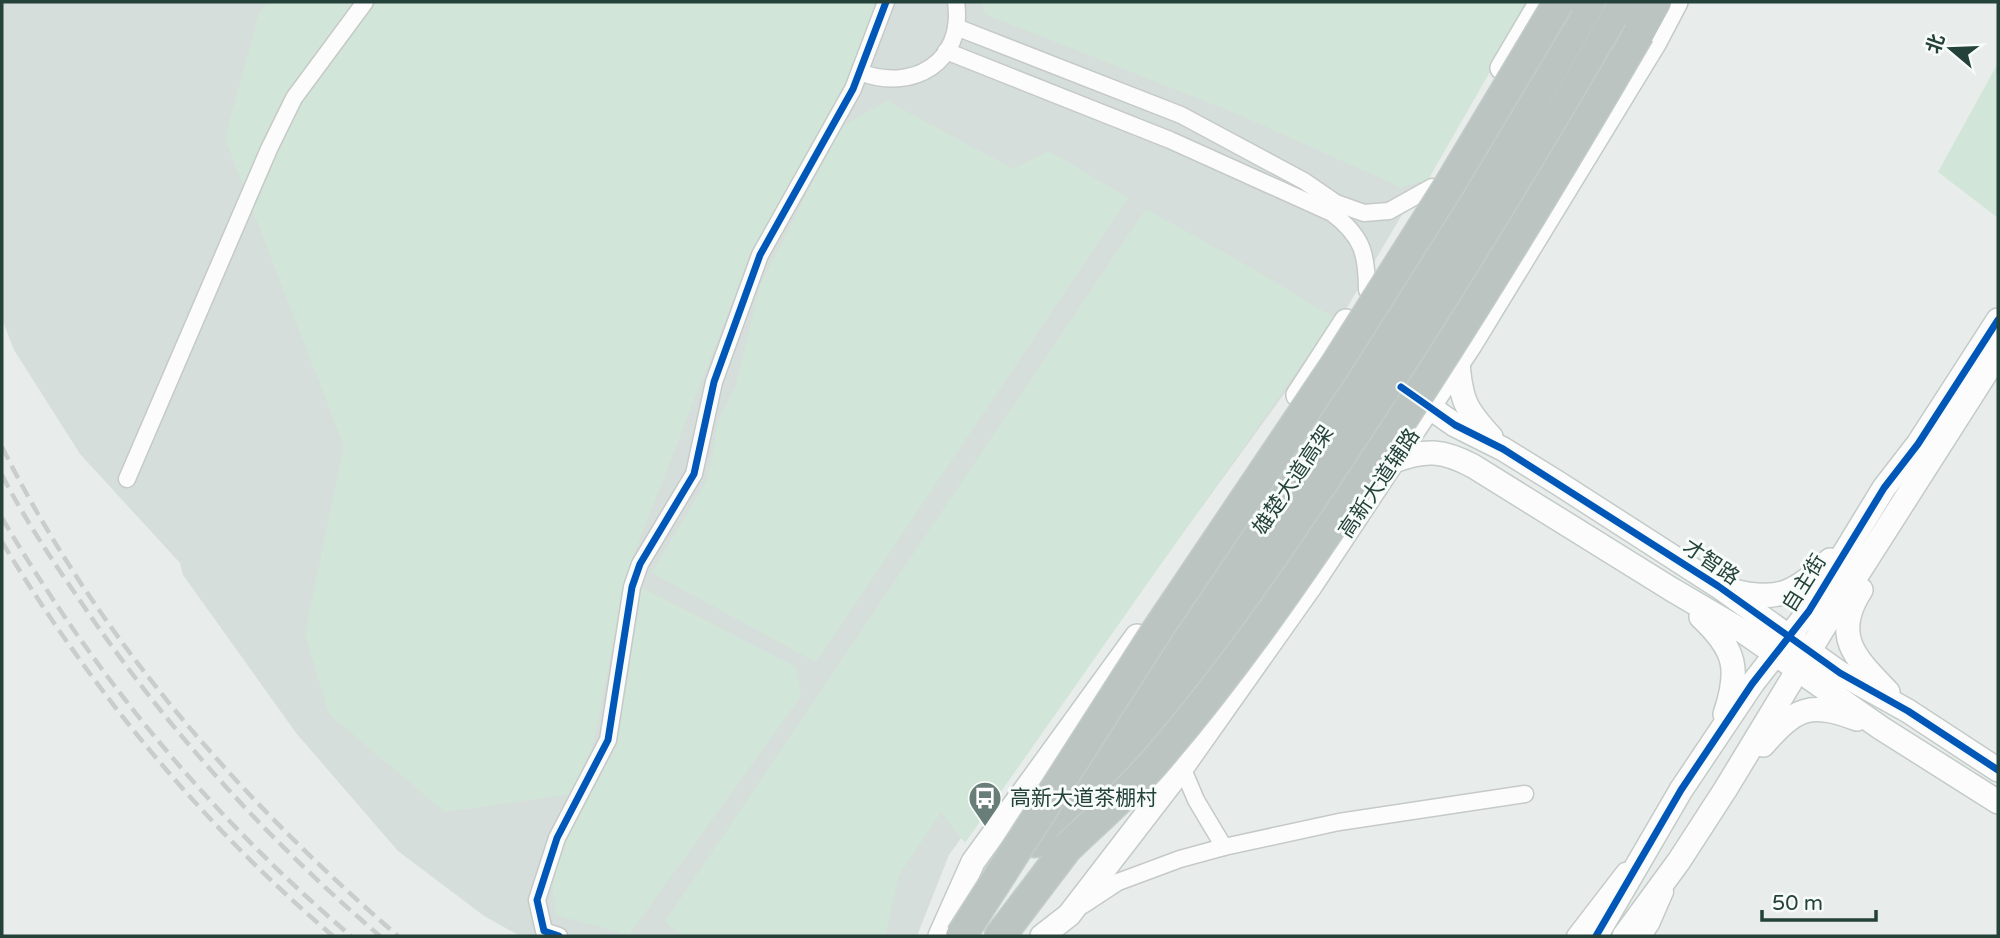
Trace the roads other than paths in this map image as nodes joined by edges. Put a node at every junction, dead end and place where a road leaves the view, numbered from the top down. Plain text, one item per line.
1 (365, 2) edge
2 (886, 2) edge
3 (956, 2) edge
4 (1541, 2) edge
5 (1559, 2) edge
6 (1590, 2) edge
7 (1625, 2) edge
8 (1656, 2) edge
9 (1676, 2) edge
10 (956, 27) junction
11 (946, 51) junction
12 (860, 72) junction
13 (1432, 187) junction
14 (1367, 289) junction
15 (1998, 320) edge
16 (1998, 354) edge
17 (1458, 363) junction
18 (1401, 387) dead end
19 (1429, 407) junction
20 (1503, 449) junction
21 (1935, 453) junction
22 (1394, 461) junction
23 (127, 479) dead end
24 (1850, 541) junction
25 (1718, 586) junction
26 (1671, 589) junction
27 (1782, 645) junction
28 (1803, 660) junction
29 (1908, 711) junction
30 (1881, 728) junction
31 (1717, 738) junction
32 (1182, 767) junction
33 (1998, 770) edge
34 (1724, 790) junction
35 (1525, 794) dead end
36 (1998, 802) edge
37 (1649, 842) junction
38 (1068, 847) junction
39 (1224, 847) junction
40 (1679, 861) junction
41 (1069, 915) junction
42 (559, 936) edge
43 (940, 936) edge
44 (962, 936) edge
45 (1000, 936) edge
46 (1042, 936) edge
47 (1576, 936) edge
48 (1596, 936) edge
49 (1624, 936) edge
50 (1643, 936) edge

1 - 23 street
2 - 12 street
3 - 10 street
4 - 13 street
5 - 44 highway, bridge
6 - 44 highway, 雄楚大道高架, bridge
7 - 38 highway, 雄楚大道高架, bridge
8 - 38 highway, bridge
9 - 17 street, 高新大道辅路
10 - 11 street
10 - 13 street
11 - 12 street
11 - 14 street
12 - 42 street
13 - 14 street
14 - 43 street
15 - 24 street, 自主街
16 - 21 street, 自主街
17 - 19 street, 高新大道辅路
17 - 20 street
18 - 19 street, 才智路
19 - 20 street, 才智路
19 - 22 street, 高新大道辅路
20 - 25 street, 才智路
21 - 28 street, 自主街
21 - 29 street
22 - 26 street, 才智路
22 - 32 street, 高新大道辅路
24 - 25 street
24 - 27 street, 自主街
25 - 27 street, 才智路
26 - 27 street, 才智路
26 - 31 street
27 - 28 street, 才智路
27 - 31 street, 自主街
28 - 29 street, 才智路
28 - 30 street, 才智路
28 - 34 street, 自主街
29 - 33 street, 才智路
30 - 34 street
30 - 36 street, 才智路
31 - 37 street, 自主街
32 - 39 street
32 - 41 street, 高新大道辅路
34 - 40 street, 自主街
35 - 39 street
37 - 47 street
37 - 48 street, 自主街
38 - 45 highway, 雄楚大道高架
39 - 41 street
40 - 49 street, 自主街
40 - 50 street
41 - 46 street, 高新大道辅路

